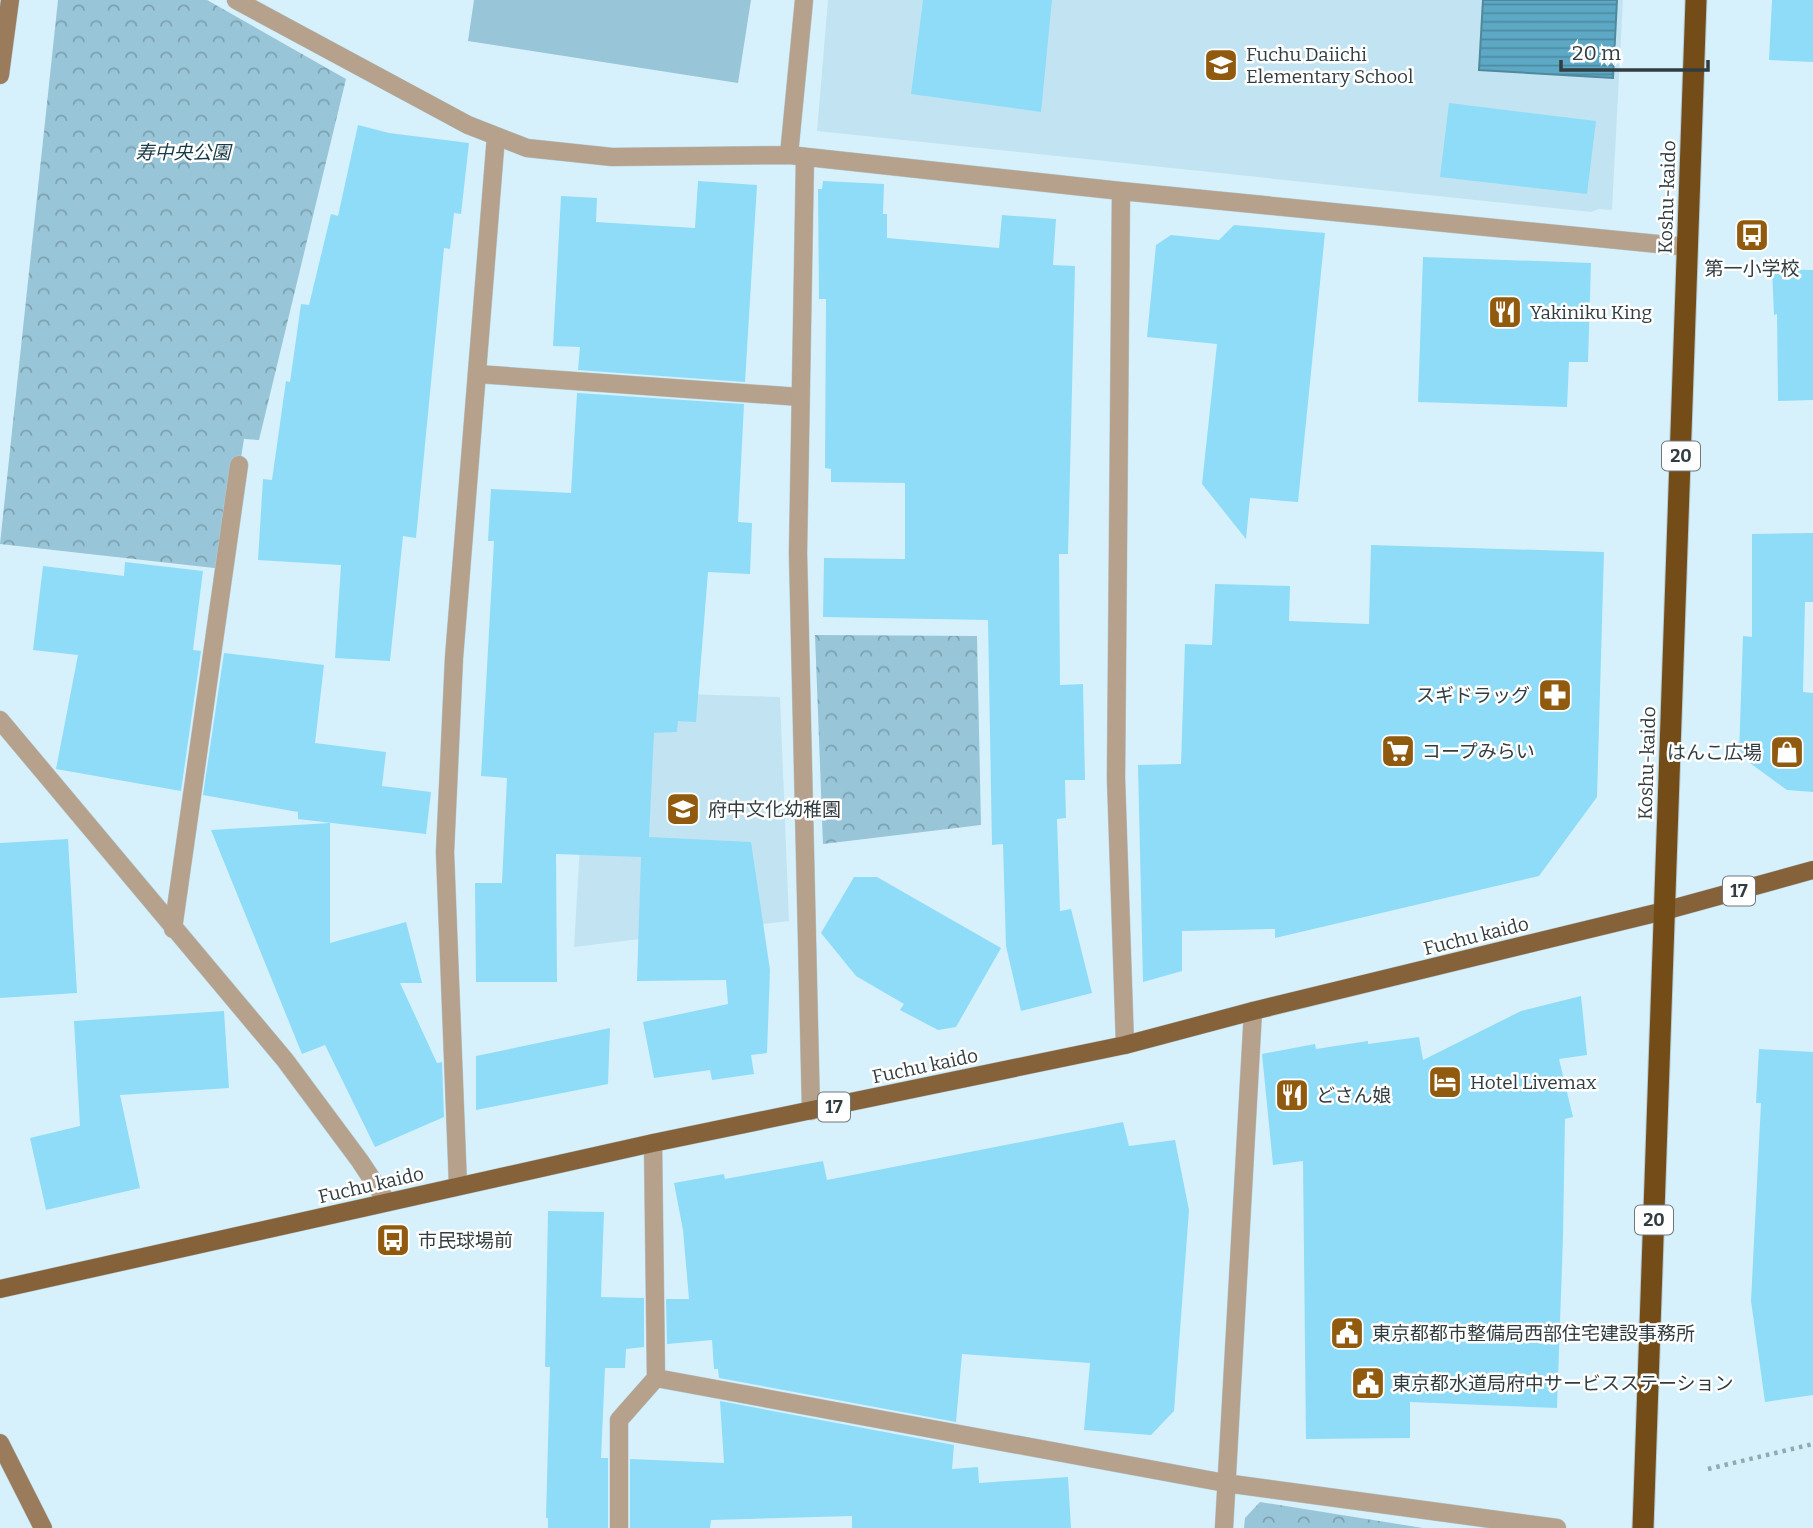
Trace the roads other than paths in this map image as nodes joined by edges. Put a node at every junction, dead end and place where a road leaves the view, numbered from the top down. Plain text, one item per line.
1 (10, 0) edge
2 (236, 0) edge
3 (804, 0) edge
4 (1696, 0) edge
5 (0, 75) edge
6 (496, 136) junction
7 (797, 156) junction
8 (1121, 191) junction
9 (1688, 247) junction
10 (477, 374) junction
11 (800, 397) junction
12 (239, 465) dead end
13 (0, 720) edge
14 (1813, 870) edge
15 (1664, 911) junction
16 (173, 929) junction
17 (1253, 1011) junction
18 (1125, 1045) junction
19 (811, 1111) junction
20 (653, 1143) junction
21 (458, 1186) junction
22 (387, 1202) junction
23 (0, 1289) edge
24 (656, 1378) junction
25 (0, 1443) edge
26 (1226, 1483) junction
27 (43, 1528) edge
28 (619, 1528) edge
29 (1224, 1528) edge
30 (1557, 1528) edge
31 (1643, 1528) edge

1 - 5 street
2 - 6 street
3 - 7 street
4 - 9 highway, Koshu-kaido / 20
6 - 7 street
6 - 10 street
7 - 8 street
7 - 11 street
8 - 9 street
8 - 18 street
9 - 15 highway, Koshu-kaido / 20
10 - 11 street
10 - 21 street
11 - 19 street
12 - 16 street
13 - 16 street
14 - 15 main road, Fuchu kaido / 17
15 - 17 main road, Fuchu kaido / 17
15 - 31 highway, Koshu-kaido / 20
16 - 22 street
17 - 18 main road, Fuchu kaido / 17
17 - 26 street
18 - 19 main road, Fuchu kaido / 17
19 - 20 main road, Fuchu kaido / 17
20 - 21 main road, Fuchu kaido / 17
20 - 24 street
21 - 22 main road, Fuchu kaido / 17
22 - 23 main road, Fuchu kaido / 17
24 - 26 street
24 - 28 street
25 - 27 street
26 - 29 street
26 - 30 street

